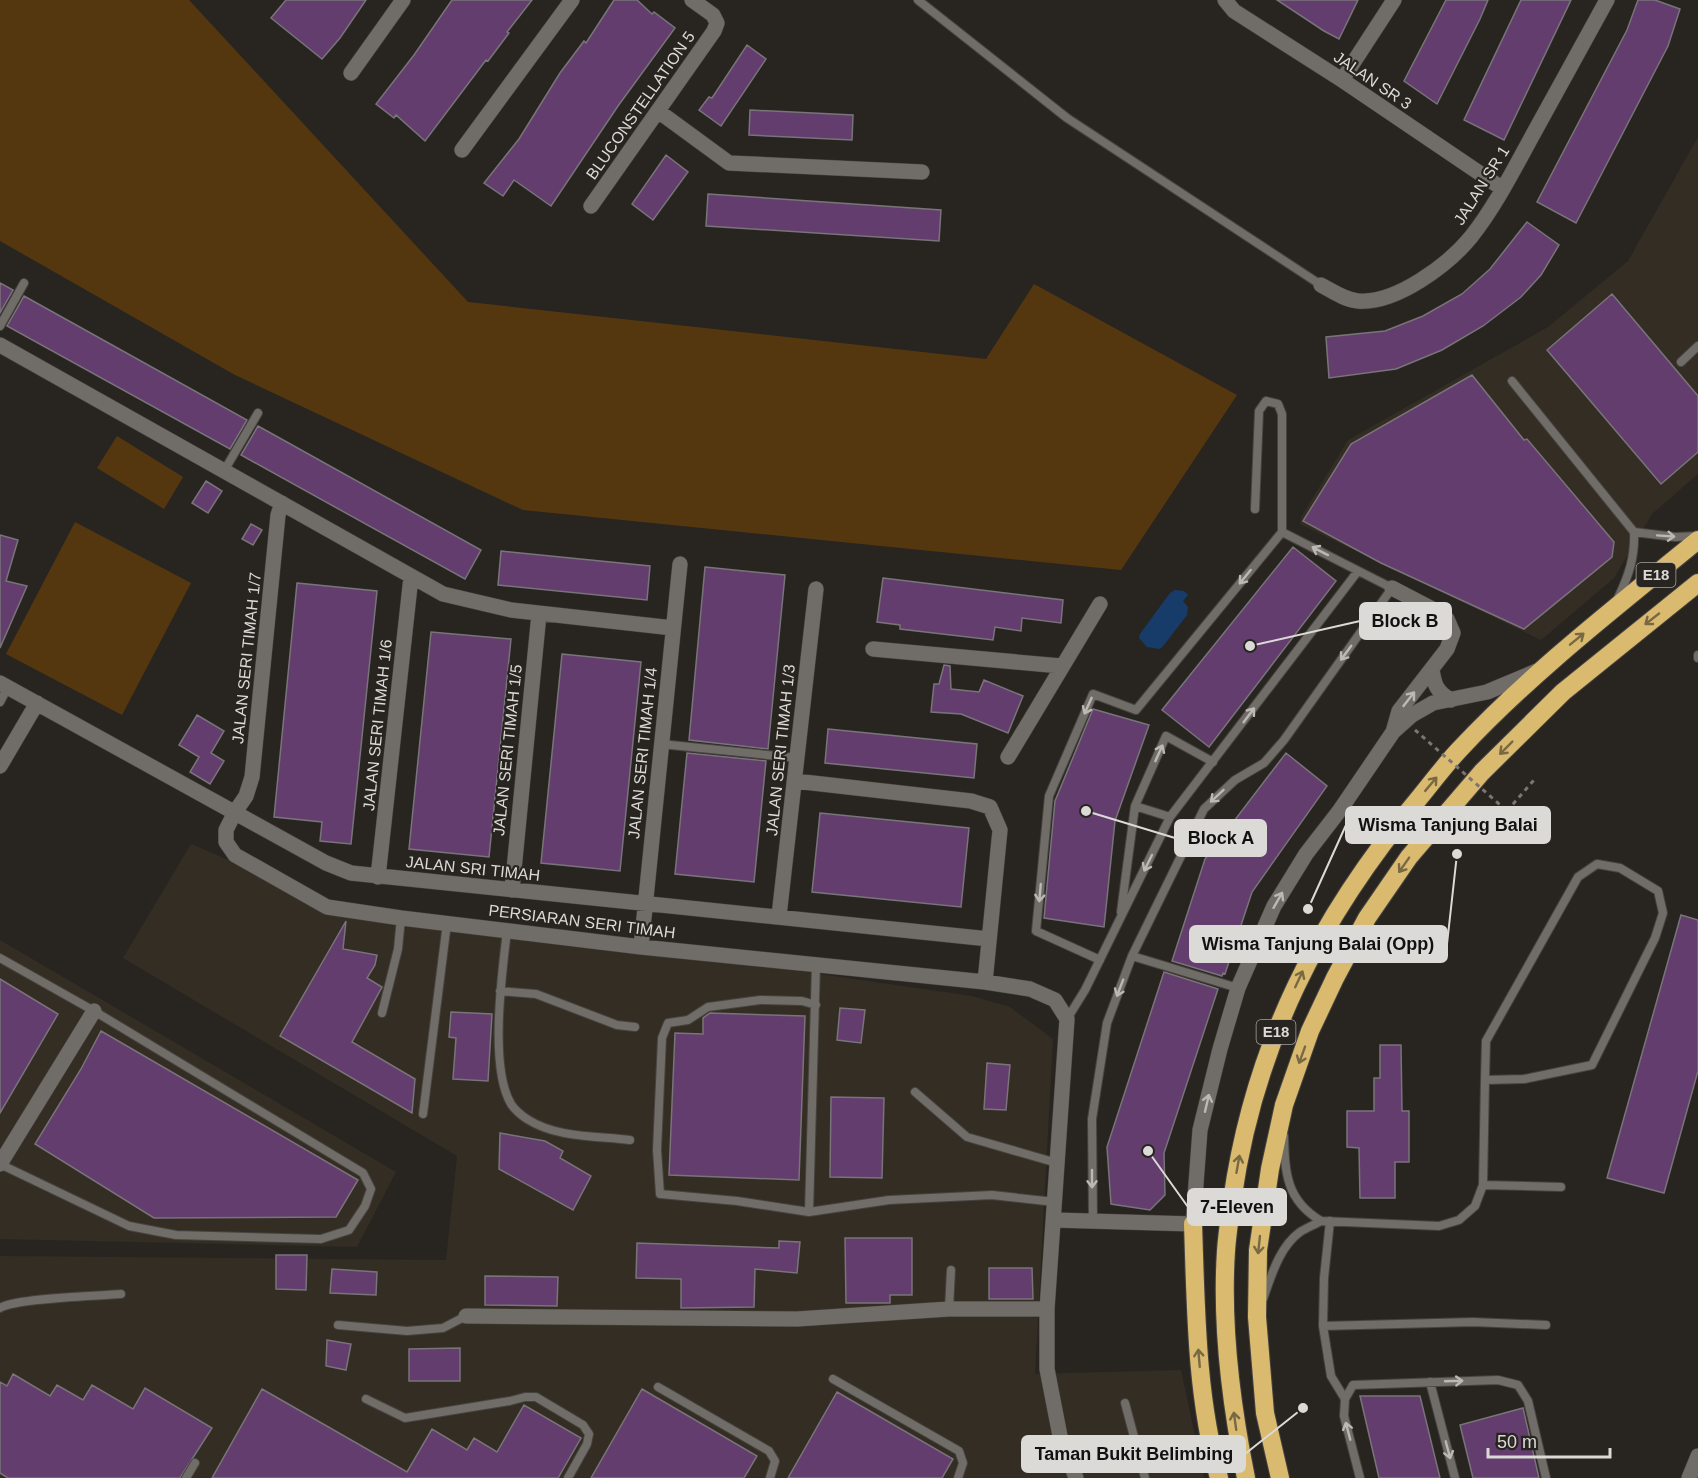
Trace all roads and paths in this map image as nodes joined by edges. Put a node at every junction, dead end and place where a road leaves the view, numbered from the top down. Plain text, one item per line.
1 (403, 0) edge
2 (572, 0) edge
3 (692, 0) edge
4 (918, 0) edge
5 (1225, 0) edge
6 (1394, 0) edge
7 (1607, 0) edge
8 (351, 73) dead end
9 (1342, 80) junction
10 (658, 111) junction
11 (462, 150) dead end
12 (922, 172) dead end
13 (1503, 189) junction
14 (591, 206) dead end
15 (24, 284) dead end
16 (1321, 285) joint
17 (0, 326) edge
18 (0, 345) edge
19 (1698, 346) edge
20 (1681, 362) dead end
21 (1512, 381) dead end
22 (258, 413) dead end
23 (224, 471) junction
24 (282, 503) junction
25 (1255, 509) dead end
26 (1282, 532) junction
27 (1634, 532) junction
28 (1698, 538) edge
29 (680, 564) dead end
30 (1358, 571) junction
31 (411, 577) junction
32 (1698, 583) edge
33 (1392, 588) junction
34 (816, 589) dead end
35 (1100, 604) dead end
36 (1613, 610) junction
37 (539, 614) junction
38 (673, 628) junction
39 (873, 649) dead end
40 (1061, 666) junction
41 (1432, 669) junction
42 (1542, 669) junction
43 (4, 685) edge
44 (1451, 700) junction
45 (0, 702) edge
46 (37, 703) junction
47 (1414, 730) dead end
48 (1393, 732) junction
49 (661, 744) junction
50 (1008, 757) dead end
51 (797, 758) junction
52 (1214, 762) junction
53 (0, 766) edge
54 (1534, 780) dead end
55 (795, 781) junction
56 (1135, 806) junction
57 (235, 812) junction
58 (1170, 817) junction
59 (378, 876) junction
60 (512, 890) junction
61 (645, 902) junction
62 (780, 916) junction
63 (401, 918) junction
64 (1120, 919) junction
65 (447, 923) junction
66 (507, 931) junction
67 (989, 939) junction
68 (640, 947) junction
69 (1132, 956) junction
70 (0, 958) edge
71 (1100, 960) junction
72 (816, 965) junction
73 (985, 982) junction
74 (1238, 988) junction
75 (500, 991) junction
76 (816, 1005) junction
77 (94, 1011) junction
78 (382, 1013) dead end
79 (1067, 1019) junction
80 (635, 1027) dead end
81 (1485, 1080) junction
82 (915, 1092) dead end
83 (1284, 1105) junction
84 (423, 1114) dead end
85 (630, 1140) dead end
86 (1057, 1163) junction
87 (0, 1164) edge
88 (1483, 1185) junction
89 (1561, 1187) dead end
90 (1055, 1202) junction
91 (809, 1212) junction
92 (1054, 1220) junction
93 (1092, 1221) junction
94 (1325, 1221) junction
95 (1193, 1224) junction
96 (951, 1270) dead end
97 (121, 1294) dead end
98 (0, 1308) edge
99 (949, 1309) junction
100 (1047, 1309) junction
101 (466, 1316) joint
102 (1257, 1317) junction
103 (338, 1325) dead end
104 (1323, 1326) junction
105 (1546, 1326) dead end
106 (834, 1379) dead end
107 (1430, 1382) junction
108 (658, 1387) dead end
109 (366, 1399) dead end
110 (1345, 1399) junction
111 (1125, 1403) dead end
112 (1698, 1456) edge
113 (195, 1463) dead end
114 (186, 1478) edge
115 (568, 1478) edge
116 (770, 1478) edge
117 (958, 1478) edge
118 (1076, 1478) edge
119 (1145, 1478) edge
120 (1219, 1478) edge
121 (1246, 1478) edge
122 (1280, 1478) edge
123 (1360, 1478) edge
124 (1455, 1478) edge
125 (1546, 1478) edge
126 (1689, 1478) edge

1 - 8 street
2 - 11 street
3 - 10 street, BLUCONSTELLATION 5
4 - 16 lane
5 - 9 street, JALAN SR 3
6 - 9 street
7 - 13 street, JALAN SR 1
9 - 13 street, JALAN SR 3
10 - 12 street
10 - 14 street, BLUCONSTELLATION 5
13 - 16 street, JALAN SR 1
15 - 17 lane
18 - 23 street
19 - 20 lane
21 - 27 lane
22 - 23 lane
23 - 24 street
24 - 31 street
24 - 57 street, JALAN SERI TIMAH 1/7
25 - 26 lane
30 -> 26 lane
26 -> 71 lane
27 -> 28 lane
27 - 36 lane
28 - 36 highway, E18
29 - 38 street, JALAN SERI TIMAH 1/4
30 - 33 lane
52 -> 30 lane
31 - 37 street
31 - 59 street, JALAN SERI TIMAH 1/6
32 -> 83 highway, E18
33 - 41 street
33 -> 69 lane
34 - 51 street, JALAN SERI TIMAH 1/3
35 - 40 street
42 -> 36 highway, E18
37 - 38 street
37 - 60 street, JALAN SERI TIMAH 1/5
38 - 49 street, JALAN SERI TIMAH 1/4
39 - 40 street
40 - 50 street
41 - 44 street
48 -> 41 street
42 - 44 street
121 -> 42 highway, E18
43 - 45 lane
43 - 46 street, JALAN SRI TIMAH
44 - 48 street
46 - 53 street
46 - 57 street, JALAN SRI TIMAH
47 - 54 path, bridge
74 -> 48 street
49 - 51 lane
49 - 61 street, JALAN SERI TIMAH 1/4
51 - 55 street, JALAN SERI TIMAH 1/3
56 -> 52 lane
52 - 58 lane
55 - 62 street, JALAN SERI TIMAH 1/3
55 - 67 street
56 - 58 lane
56 - 64 lane
57 - 59 street, JALAN SRI TIMAH
57 - 63 street, PERSIARAN SERI TIMAH
58 -> 64 lane
59 - 60 street, JALAN SRI TIMAH
60 - 61 street, JALAN SRI TIMAH
61 - 62 street, JALAN SRI TIMAH
61 - 68 street, JALAN SERI TIMAH 1/4
62 - 67 street, JALAN SRI TIMAH
63 - 65 street, PERSIARAN SERI TIMAH
63 - 78 lane
64 - 71 lane
65 - 66 street, PERSIARAN SERI TIMAH
65 - 84 lane
66 - 68 street, PERSIARAN SERI TIMAH
66 - 75 lane
67 - 73 street
68 - 72 street, PERSIARAN SERI TIMAH
69 - 74 lane
69 -> 93 lane
70 - 77 lane
71 - 79 lane
72 - 73 street, PERSIARAN SERI TIMAH
72 - 76 lane
73 - 79 street, PERSIARAN SERI TIMAH
95 -> 74 street
75 - 80 lane
75 - 85 lane
76 - 91 lane
76 - 91 lane
77 - 87 street
77 - 87 lane
79 - 86 street
81 - 81 lane
81 - 88 lane
82 - 86 lane
83 - 94 lane
83 -> 102 highway, E18
86 - 90 street
88 - 89 lane
88 - 94 lane
90 - 91 lane
90 - 92 street
92 - 93 street
92 - 100 street
93 - 95 street
94 - 102 lane
94 - 104 lane
120 -> 95 highway
96 - 99 lane
97 - 98 lane
99 - 100 street
99 - 101 street
100 - 118 street
101 - 103 lane
102 - 122 highway, E18
104 - 105 lane
104 - 110 lane
106 - 117 lane
107 - 110 lane
107 -> 124 lane
107 -> 125 lane
108 - 116 lane
109 - 115 lane
123 -> 110 lane
111 - 119 lane
112 - 126 street
113 - 114 lane

